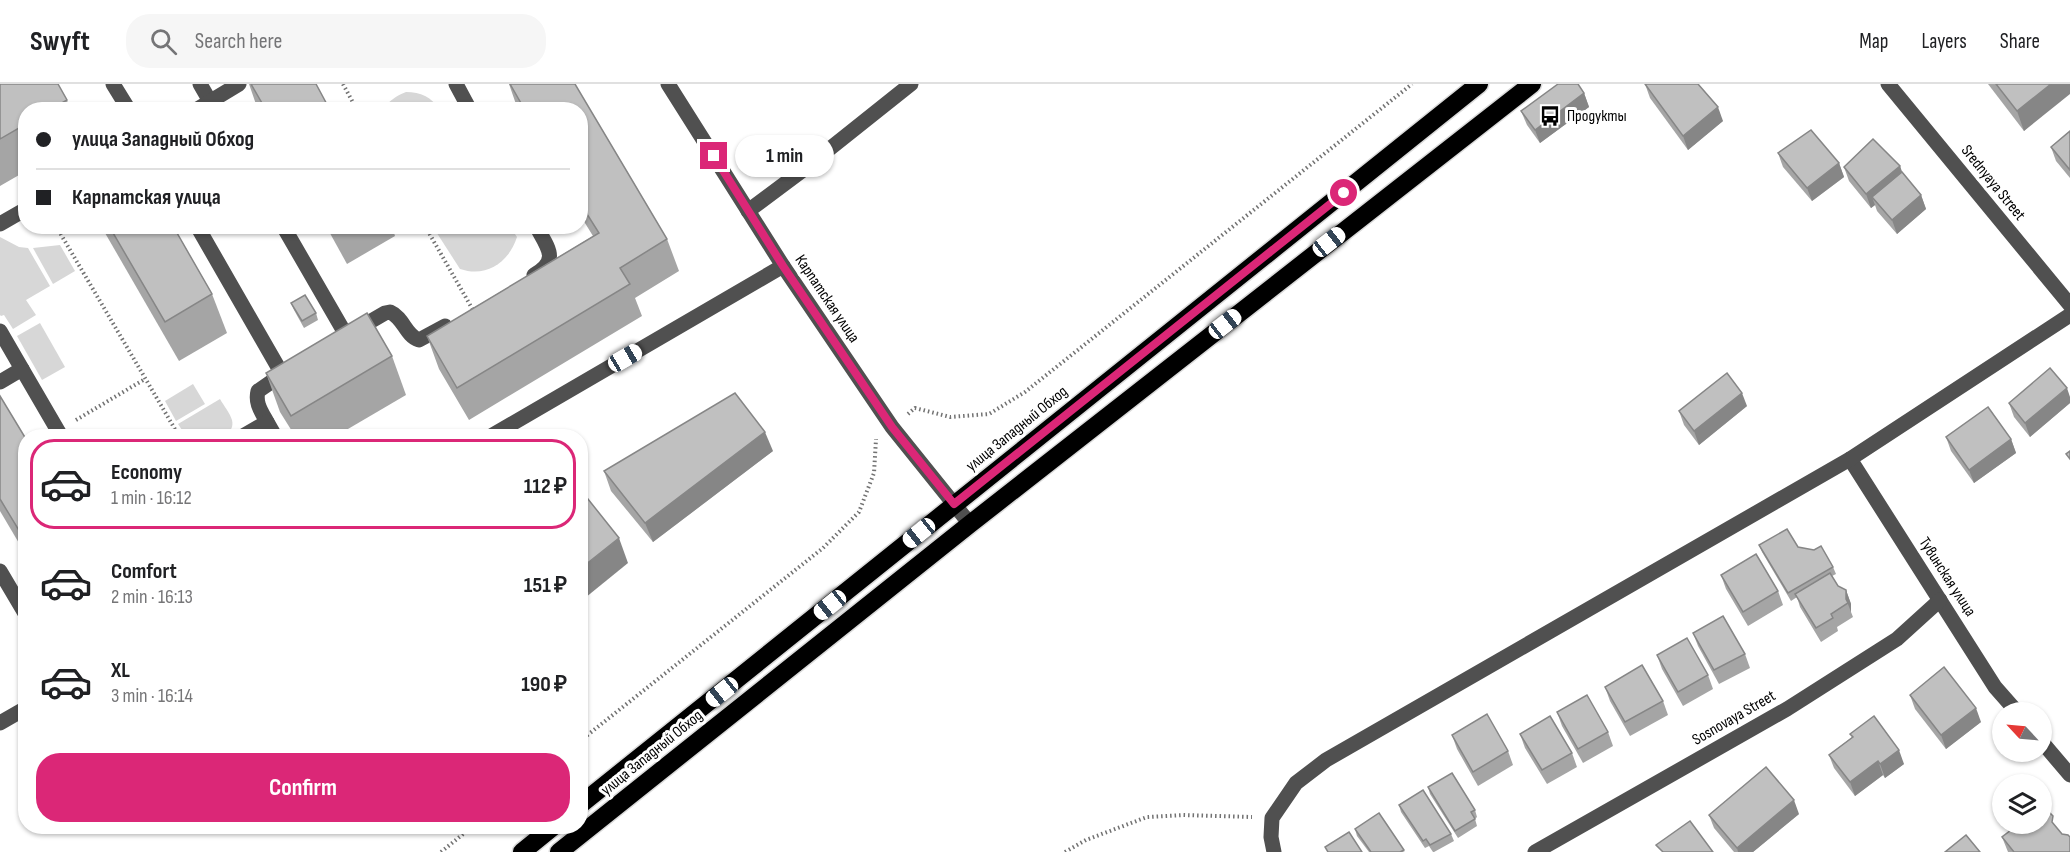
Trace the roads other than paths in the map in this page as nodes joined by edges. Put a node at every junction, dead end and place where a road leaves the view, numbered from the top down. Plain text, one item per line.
1 (113, 84) edge
2 (200, 84) edge
3 (239, 84) edge
4 (456, 84) edge
5 (668, 84) edge
6 (911, 84) edge
7 (1479, 84) edge
8 (1532, 84) edge
9 (1888, 84) edge
10 (124, 102) edge
11 (211, 102) edge
12 (217, 102) edge
13 (466, 102) edge
14 (748, 211) junction
15 (18, 214) edge
16 (0, 224) edge
17 (202, 234) edge
18 (287, 234) edge
19 (540, 234) edge
20 (783, 266) junction
21 (523, 281) edge
22 (2070, 305) edge
23 (473, 310) edge
24 (2070, 315) edge
25 (0, 332) edge
26 (301, 363) edge
27 (22, 369) junction
28 (282, 374) junction
29 (0, 382) edge
30 (267, 423) junction
31 (56, 429) edge
32 (256, 429) edge
33 (271, 429) edge
34 (503, 429) edge
35 (1850, 459) junction
36 (954, 504) junction
37 (970, 524) junction
38 (0, 571) edge
39 (1940, 600) junction
40 (18, 601) edge
41 (2008, 702) edge
42 (18, 713) edge
43 (0, 723) edge
44 (2052, 753) edge
45 (2070, 775) edge
46 (588, 799) edge
47 (588, 829) edge
48 (544, 834) edge
49 (582, 834) edge
50 (522, 852) edge
51 (559, 852) edge
52 (1274, 852) edge
53 (1535, 852) edge

1 - 10 street
2 - 11 street
3 - 12 street
4 - 13 street
5 - 14 street, Карпатская улица
6 - 14 street
7 - 36 highway, улица Западный Обход
8 - 37 highway, улица Западный Обход
9 - 22 street, Srednyaya Street
14 - 20 street, Карпатская улица
15 - 16 street
17 - 28 street
18 - 23 street
19 - 21 street
20 - 34 street
20 - 36 street, Карпатская улица
24 - 35 street
25 - 27 street
26 - 28 street
27 - 29 street
27 - 31 street
28 - 30 street
30 - 32 street
30 - 33 street
35 - 39 street, Тувинская улица
35 - 52 street
36 - 37 street, Карпатская улица
36 - 46 highway, улица Западный Обход
37 - 47 highway, улица Западный Обход
38 - 40 street
39 - 41 street, Тувинская улица
39 - 53 street, Sosnovaya Street
42 - 43 street
44 - 45 street
48 - 50 highway
49 - 51 highway, улица Западный Обход

